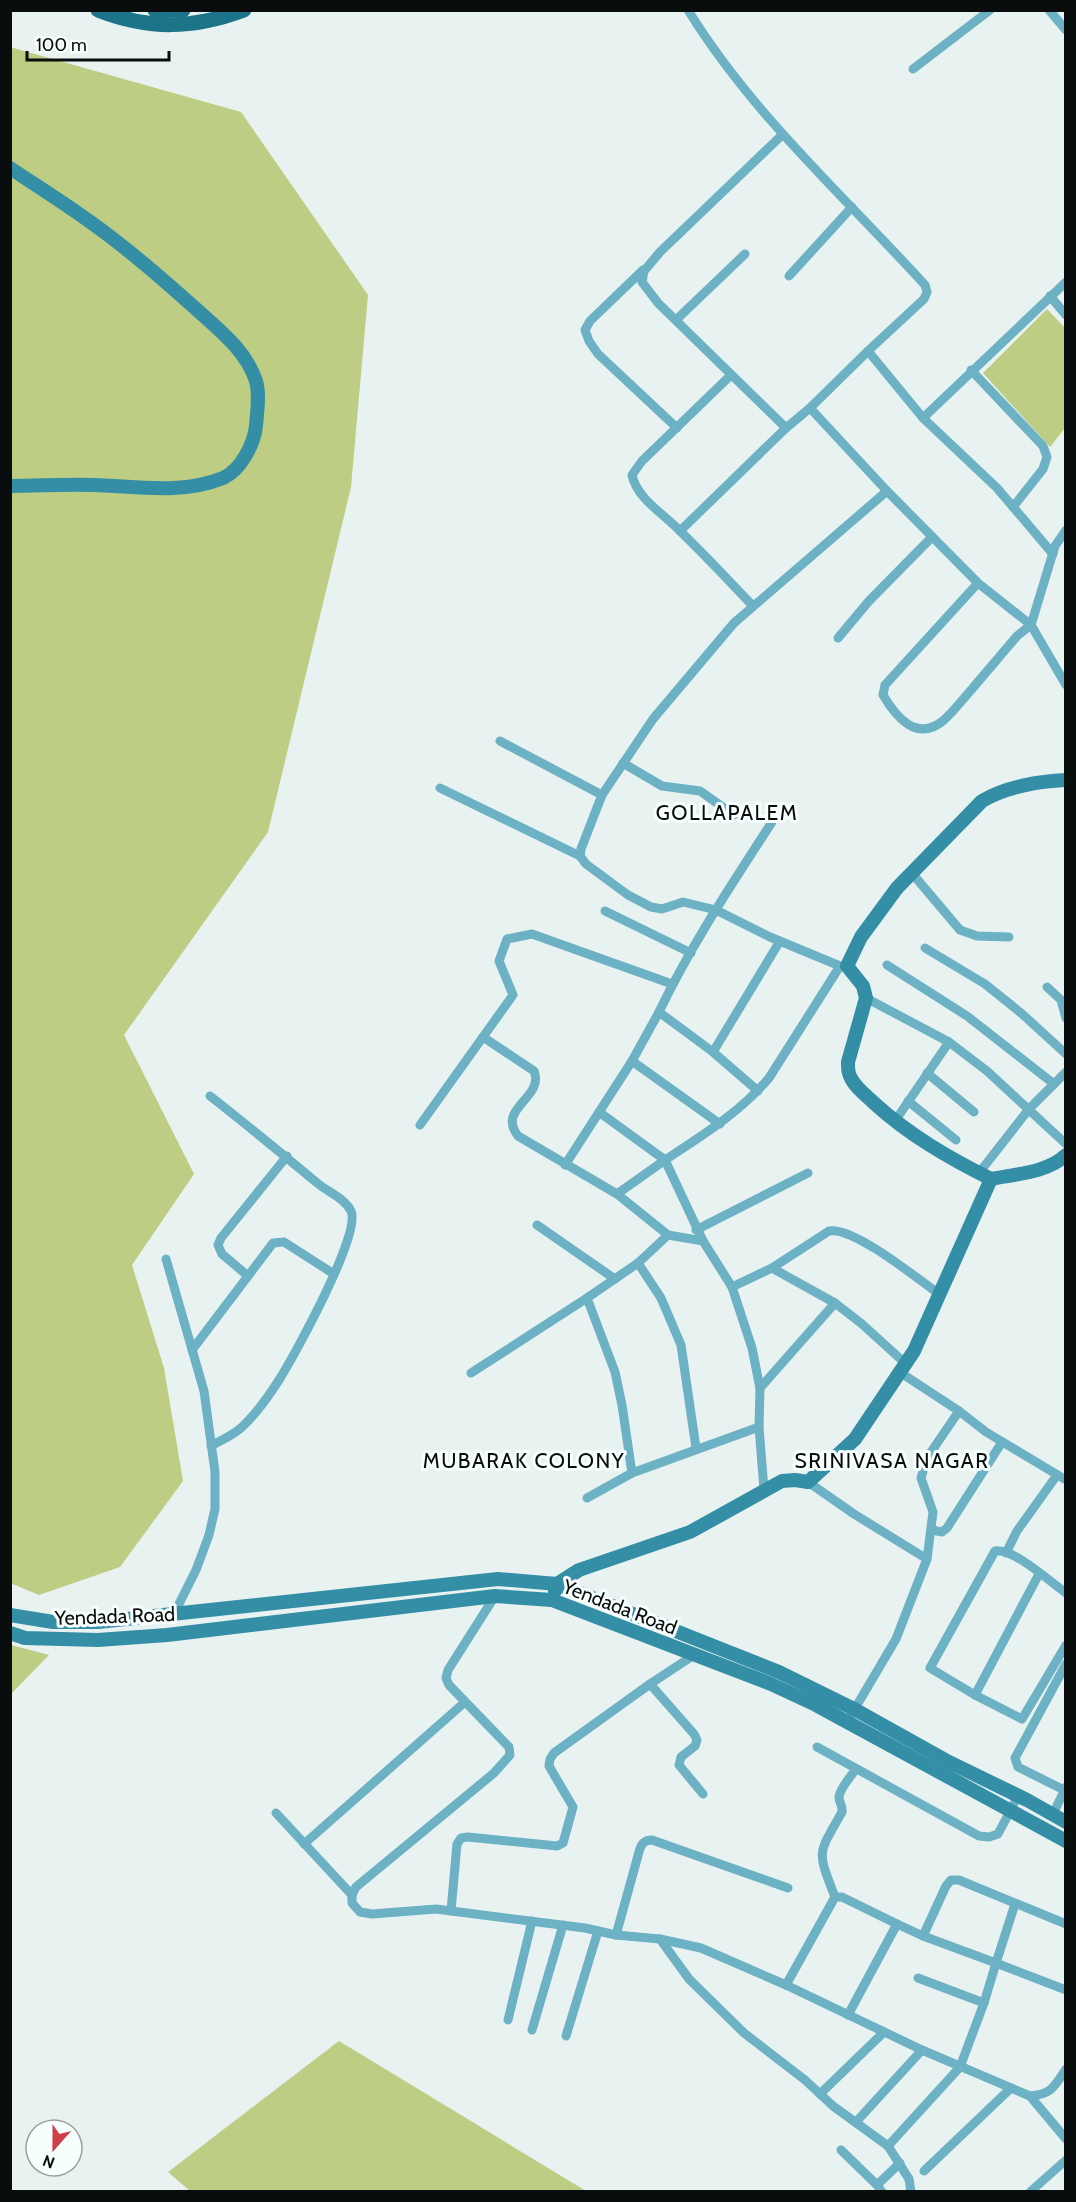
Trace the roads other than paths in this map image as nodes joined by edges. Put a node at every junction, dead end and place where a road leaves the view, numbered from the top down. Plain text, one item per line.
1 (98, 10) edge
2 (154, 10) edge
3 (183, 10) edge
4 (244, 10) edge
5 (688, 10) edge
6 (1049, 10) edge
7 (986, 12) edge
8 (1065, 30) edge
9 (913, 69) dead end
10 (782, 135) junction
11 (10, 168) edge
12 (852, 207) junction
13 (745, 254) dead end
14 (648, 266) junction
15 (789, 276) dead end
16 (1065, 282) edge
17 (1050, 296) junction
18 (1065, 315) edge
19 (676, 320) junction
20 (868, 351) junction
21 (971, 370) junction
22 (731, 375) junction
23 (810, 408) junction
24 (923, 418) junction
25 (677, 428) junction
26 (786, 428) junction
27 (10, 486) edge
28 (887, 491) junction
29 (1013, 507) junction
30 (1065, 530) edge
31 (680, 531) junction
32 (932, 537) junction
33 (1053, 554) junction
34 (978, 583) junction
35 (753, 606) junction
36 (1031, 625) junction
37 (838, 638) dead end
38 (1065, 685) edge
39 (501, 741) dead end
40 (623, 763) junction
41 (1065, 780) edge
42 (440, 788) dead end
43 (602, 795) junction
44 (734, 815) dead end
45 (772, 822) dead end
46 (580, 856) junction
47 (911, 873) junction
48 (716, 910) junction
49 (605, 911) dead end
50 (1009, 937) dead end
51 (780, 941) junction
52 (925, 948) dead end
53 (691, 953) junction
54 (886, 965) dead end
55 (843, 966) junction
56 (672, 984) junction
57 (1047, 987) dead end
58 (866, 998) junction
59 (658, 1012) junction
60 (1065, 1018) edge
61 (483, 1037) junction
62 (949, 1042) junction
63 (713, 1053) junction
64 (1065, 1054) edge
65 (632, 1061) junction
66 (1065, 1072) edge
67 (927, 1073) junction
68 (1054, 1084) junction
69 (758, 1091) junction
70 (210, 1096) dead end
71 (908, 1101) junction
72 (1029, 1109) junction
73 (599, 1112) junction
74 (974, 1112) dead end
75 (895, 1121) junction
76 (720, 1124) junction
77 (420, 1125) dead end
78 (956, 1140) dead end
79 (1065, 1144) edge
80 (1065, 1155) edge
81 (287, 1156) junction
82 (665, 1160) junction
83 (565, 1165) junction
84 (808, 1173) dead end
85 (985, 1176) junction
86 (617, 1194) junction
87 (537, 1225) dead end
88 (696, 1230) junction
89 (668, 1235) junction
90 (703, 1241) junction
91 (166, 1259) dead end
92 (638, 1263) junction
93 (772, 1268) junction
94 (334, 1274) junction
95 (248, 1276) junction
96 (615, 1279) junction
97 (732, 1287) junction
98 (939, 1294) junction
99 (587, 1298) junction
100 (835, 1303) junction
101 (192, 1350) junction
102 (903, 1368) junction
103 (471, 1373) dead end
104 (760, 1388) junction
105 (958, 1411) junction
106 (759, 1427) junction
107 (1002, 1442) junction
108 (211, 1446) junction
109 (696, 1448) junction
110 (632, 1473) junction
111 (1061, 1477) edge
112 (808, 1482) junction
113 (764, 1490) junction
114 (587, 1498) dead end
115 (932, 1530) junction
116 (1006, 1552) junction
117 (927, 1559) junction
118 (1039, 1574) junction
119 (557, 1584) junction
120 (1065, 1593) edge
121 (495, 1596) junction
122 (552, 1600) junction
123 (174, 1614) junction
124 (10, 1615) edge
125 (10, 1633) edge
126 (1065, 1645) edge
127 (694, 1655) junction
128 (1065, 1664) edge
129 (650, 1684) junction
130 (975, 1695) junction
131 (465, 1702) junction
132 (854, 1709) junction
133 (847, 1722) junction
134 (817, 1747) dead end
135 (856, 1769) junction
136 (1065, 1789) edge
137 (703, 1794) dead end
138 (1018, 1796) junction
139 (1011, 1810) junction
140 (276, 1813) dead end
141 (1053, 1814) junction
142 (1065, 1822) edge
143 (1065, 1841) edge
144 (304, 1844) junction
145 (788, 1888) dead end
146 (352, 1895) junction
147 (835, 1897) junction
148 (1015, 1904) junction
149 (451, 1911) junction
150 (532, 1921) junction
151 (897, 1924) junction
152 (1065, 1924) edge
153 (563, 1925) junction
154 (598, 1931) junction
155 (616, 1935) junction
156 (923, 1936) junction
157 (660, 1939) junction
158 (996, 1963) junction
159 (918, 1978) dead end
160 (786, 1985) junction
161 (1065, 1990) edge
162 (984, 2002) junction
163 (848, 2015) junction
164 (508, 2020) dead end
165 (532, 2030) dead end
166 (884, 2032) junction
167 (566, 2036) dead end
168 (922, 2050) junction
169 (960, 2067) junction
170 (1065, 2069) edge
171 (1011, 2088) junction
172 (820, 2094) junction
173 (1030, 2096) junction
174 (856, 2122) junction
175 (1065, 2139) edge
176 (888, 2146) junction
177 (841, 2150) dead end
178 (1065, 2160) edge
179 (900, 2163) junction
180 (924, 2171) dead end
181 (880, 2188) edge
182 (911, 2192) edge
183 (1029, 2192) edge

1 - 4 main road
2 - 3 main road
5 - 10 street
6 - 8 street
7 - 9 street
10 - 12 street
10 - 14 street
11 - 27 main road
12 - 15 street
12 - 20 street
13 - 19 street
14 - 19 street
14 - 25 street
16 - 17 street
17 - 18 street
17 - 21 street
19 - 22 street
20 - 23 street
20 - 24 street
21 - 24 street
21 - 29 street
22 - 25 street
22 - 26 street
23 - 26 street
23 - 28 street
24 - 29 street
25 - 31 street
26 - 31 street
28 - 32 street
28 - 35 street
29 - 33 street
30 - 33 street
31 - 35 street
32 - 34 street
32 - 37 street
33 - 36 street
34 - 36 street
34 - 36 street
35 - 40 street
36 - 38 street
39 - 43 street
40 - 43 street
40 - 44 street
41 - 47 main road
42 - 46 street
43 - 46 street
45 - 48 street
46 - 48 street
47 - 50 street
47 - 55 main road
48 - 51 street
48 - 53 street
49 - 53 street
51 - 55 street
51 - 63 street
52 - 64 street
53 - 56 street
54 - 68 street
55 - 58 main road
55 - 69 street
56 - 59 street
56 - 61 street
57 - 60 street
58 - 62 street
58 - 75 main road
59 - 63 street
59 - 65 street
61 - 77 street
61 - 83 street
62 - 67 street
62 - 72 street
63 - 69 street
65 - 73 street
65 - 76 street
66 - 68 street
67 - 71 street
67 - 74 street
68 - 72 street
69 - 76 street
70 - 81 street
71 - 75 street
71 - 78 street
72 - 79 street
72 - 85 street
73 - 82 street
73 - 83 street
75 - 85 main road
76 - 82 street
80 - 85 main road
81 - 94 street
81 - 95 street
82 - 86 street
82 - 88 street
83 - 86 street
84 - 88 street
85 - 98 main road
86 - 89 street
87 - 96 street
88 - 90 street
89 - 90 street
89 - 92 street
90 - 97 street
91 - 101 street
92 - 96 street
92 - 109 street
93 - 97 street
93 - 98 street
93 - 100 street
94 - 95 street
94 - 108 street
95 - 101 street
96 - 99 street
97 - 104 street
98 - 102 main road
99 - 103 street
99 - 110 street
100 - 102 street
100 - 104 street
101 - 108 street
102 - 105 street
102 - 112 main road
104 - 106 street
105 - 107 street
105 - 115 street
106 - 109 street
106 - 113 street
107 - 111 street
107 - 115 street
108 - 123 street
109 - 110 street
110 - 114 street
111 - 116 street
112 - 113 main road
112 - 117 street
113 - 119 main road
115 - 117 street
116 - 118 street
116 - 130 street
117 - 132 street
118 - 120 street
118 - 130 street
119 - 122 main road
119 - 123 main road, Yendada Road
119 - 132 main road, Yendada Road
121 - 122 main road, Yendada Road
121 - 125 main road, Yendada Road
121 - 131 street
122 - 127 main road, Yendada Road
123 - 124 main road, Yendada Road
126 - 130 street
127 - 129 street
127 - 133 main road, Yendada Road
128 - 136 street
129 - 137 street
129 - 149 street
131 - 144 street
131 - 146 street
132 - 133 street
132 - 138 main road, Yendada Road
133 - 139 main road, Yendada Road
134 - 135 street
135 - 139 street
135 - 147 street
136 - 141 street
138 - 139 street
138 - 141 main road, Yendada Road
139 - 143 main road, Yendada Road
140 - 144 street
141 - 142 main road, Yendada Road
144 - 146 street
145 - 155 street
146 - 149 street
147 - 151 street
147 - 160 street
148 - 152 street
148 - 156 street
148 - 158 street
149 - 150 street
150 - 153 street
150 - 164 street
151 - 156 street
151 - 163 street
153 - 154 street
153 - 165 street
154 - 155 street
154 - 167 street
155 - 157 street
156 - 158 street
157 - 160 street
157 - 172 street
158 - 161 street
158 - 162 street
159 - 162 street
160 - 163 street
162 - 169 street
163 - 166 street
166 - 168 street
166 - 172 street
168 - 169 street
168 - 174 street
169 - 171 street
169 - 176 street
170 - 173 street
171 - 173 street
171 - 180 street
172 - 174 street
173 - 175 street
174 - 176 street
176 - 179 street
177 - 181 street
178 - 183 street
179 - 181 street
179 - 182 street

